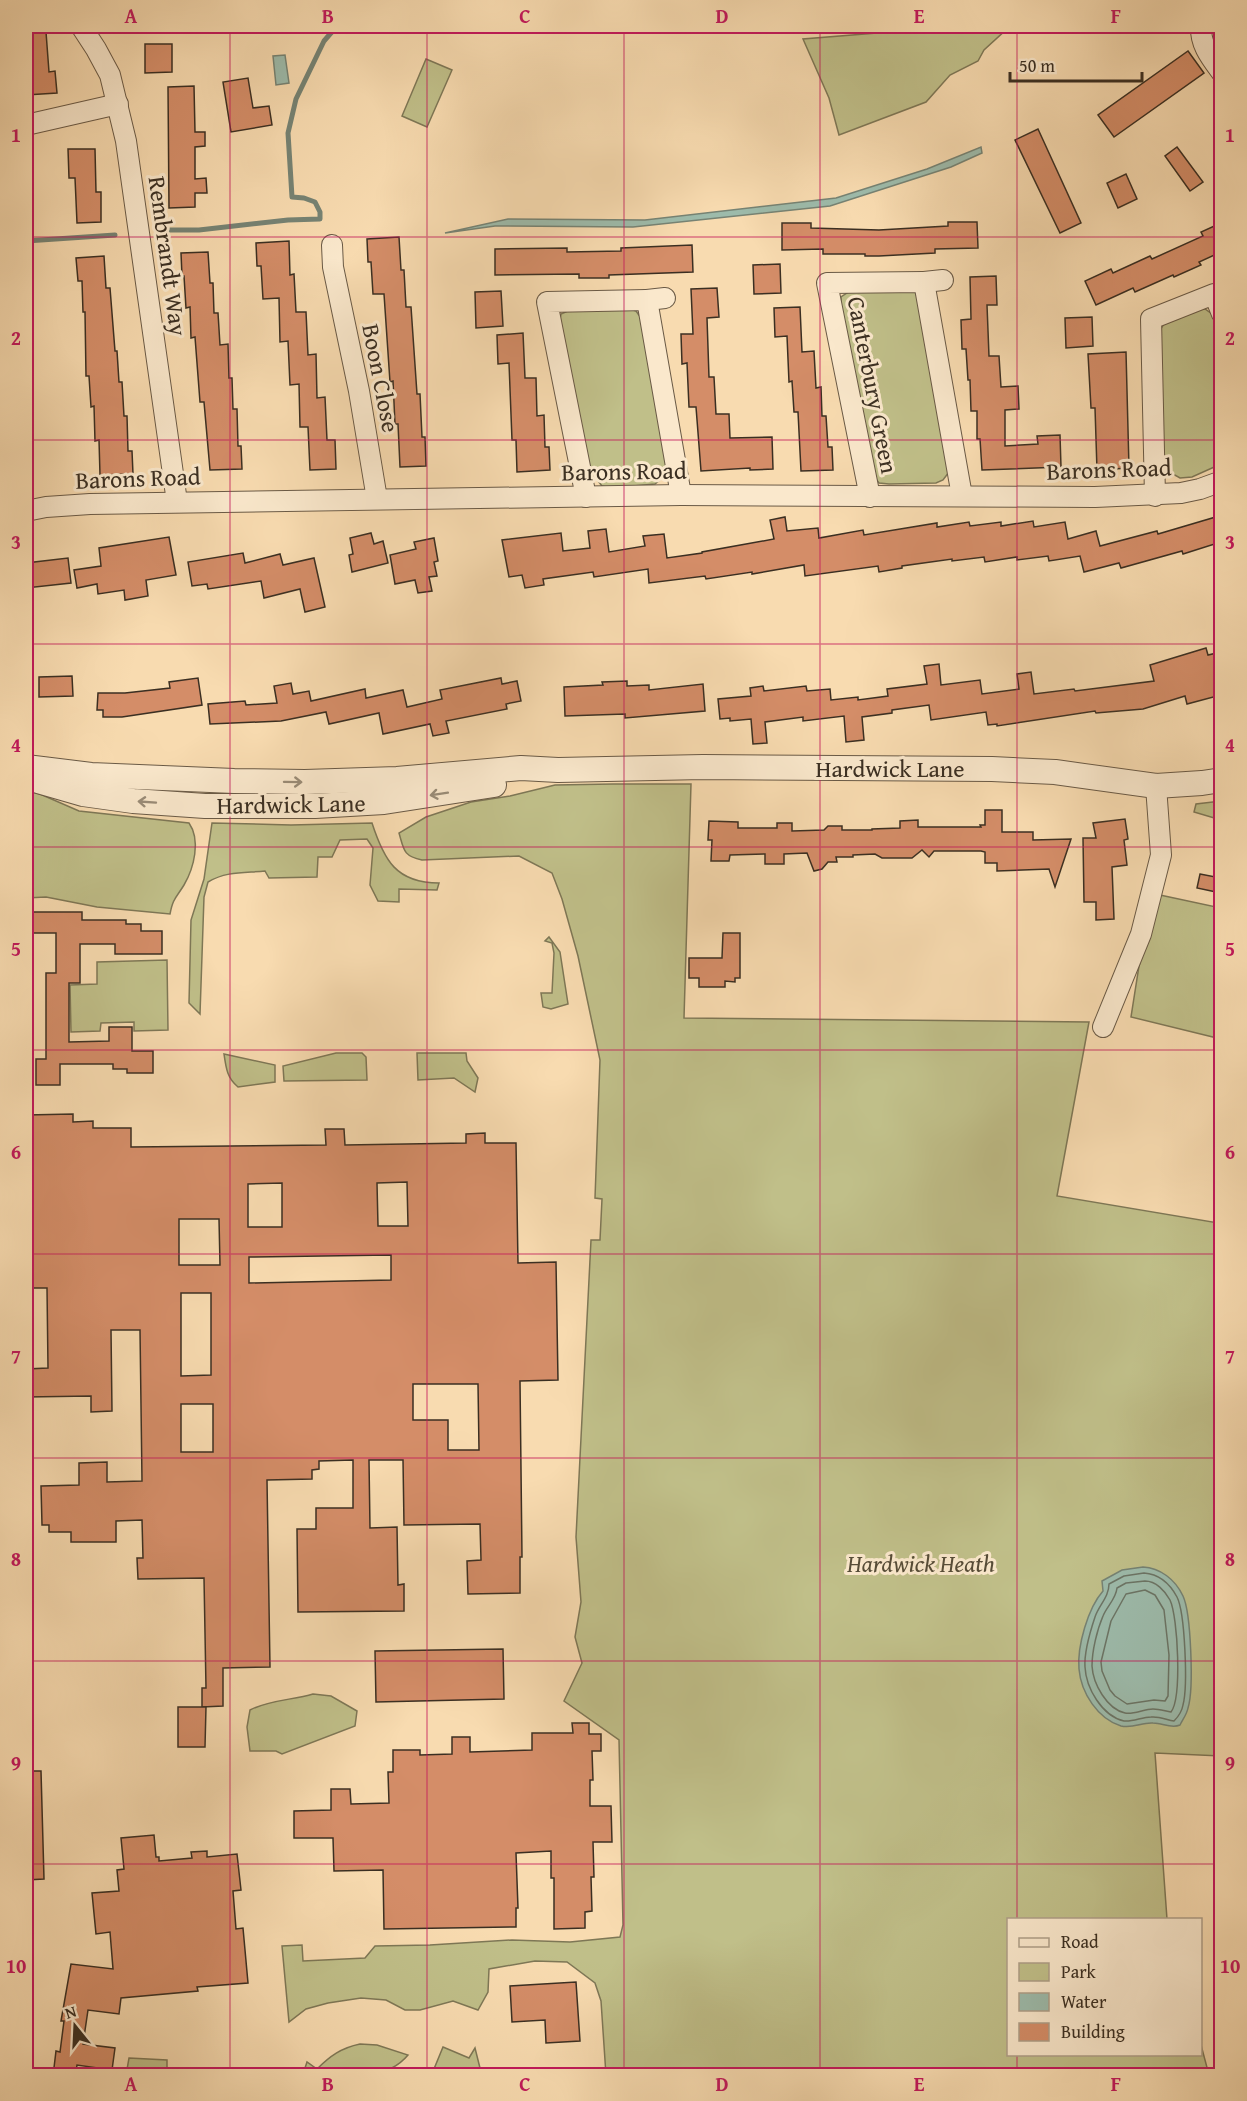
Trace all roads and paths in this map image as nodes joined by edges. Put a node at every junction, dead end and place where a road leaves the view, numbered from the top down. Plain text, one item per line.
1 (81, 26) edge
2 (1201, 26) edge
3 (1221, 73) edge
4 (118, 104) junction
5 (26, 125) edge
6 (333, 246) dead end
7 (1218, 291) edge
8 (1221, 314) edge
9 (1221, 481) edge
10 (681, 495) junction
11 (963, 496) junction
12 (1155, 496) junction
13 (586, 497) junction
14 (870, 497) junction
15 (377, 499) junction
16 (177, 502) junction
17 (26, 511) edge
18 (26, 767) edge
19 (558, 770) junction
20 (26, 776) edge
21 (1221, 780) edge
22 (1156, 786) junction
23 (1103, 1027) dead end

1 - 4 street, Rembrandt Way
2 - 3 street
4 - 5 street
4 - 16 street, Rembrandt Way
6 - 15 street, Boon Close
7 - 8 street
7 - 12 street
9 - 12 street, Barons Road
10 - 13 street, Barons Road
10 - 13 street
10 - 14 street, Barons Road
11 - 12 street, Barons Road
11 - 14 street, Barons Road
11 - 14 street, Canterbury Green
13 - 15 street, Barons Road
15 - 16 street, Barons Road
16 - 17 street, Barons Road
18 -> 19 street, Hardwick Lane
19 -> 20 street, Hardwick Lane
19 - 22 street, Hardwick Lane
21 - 22 street, Hardwick Lane
22 - 23 street

